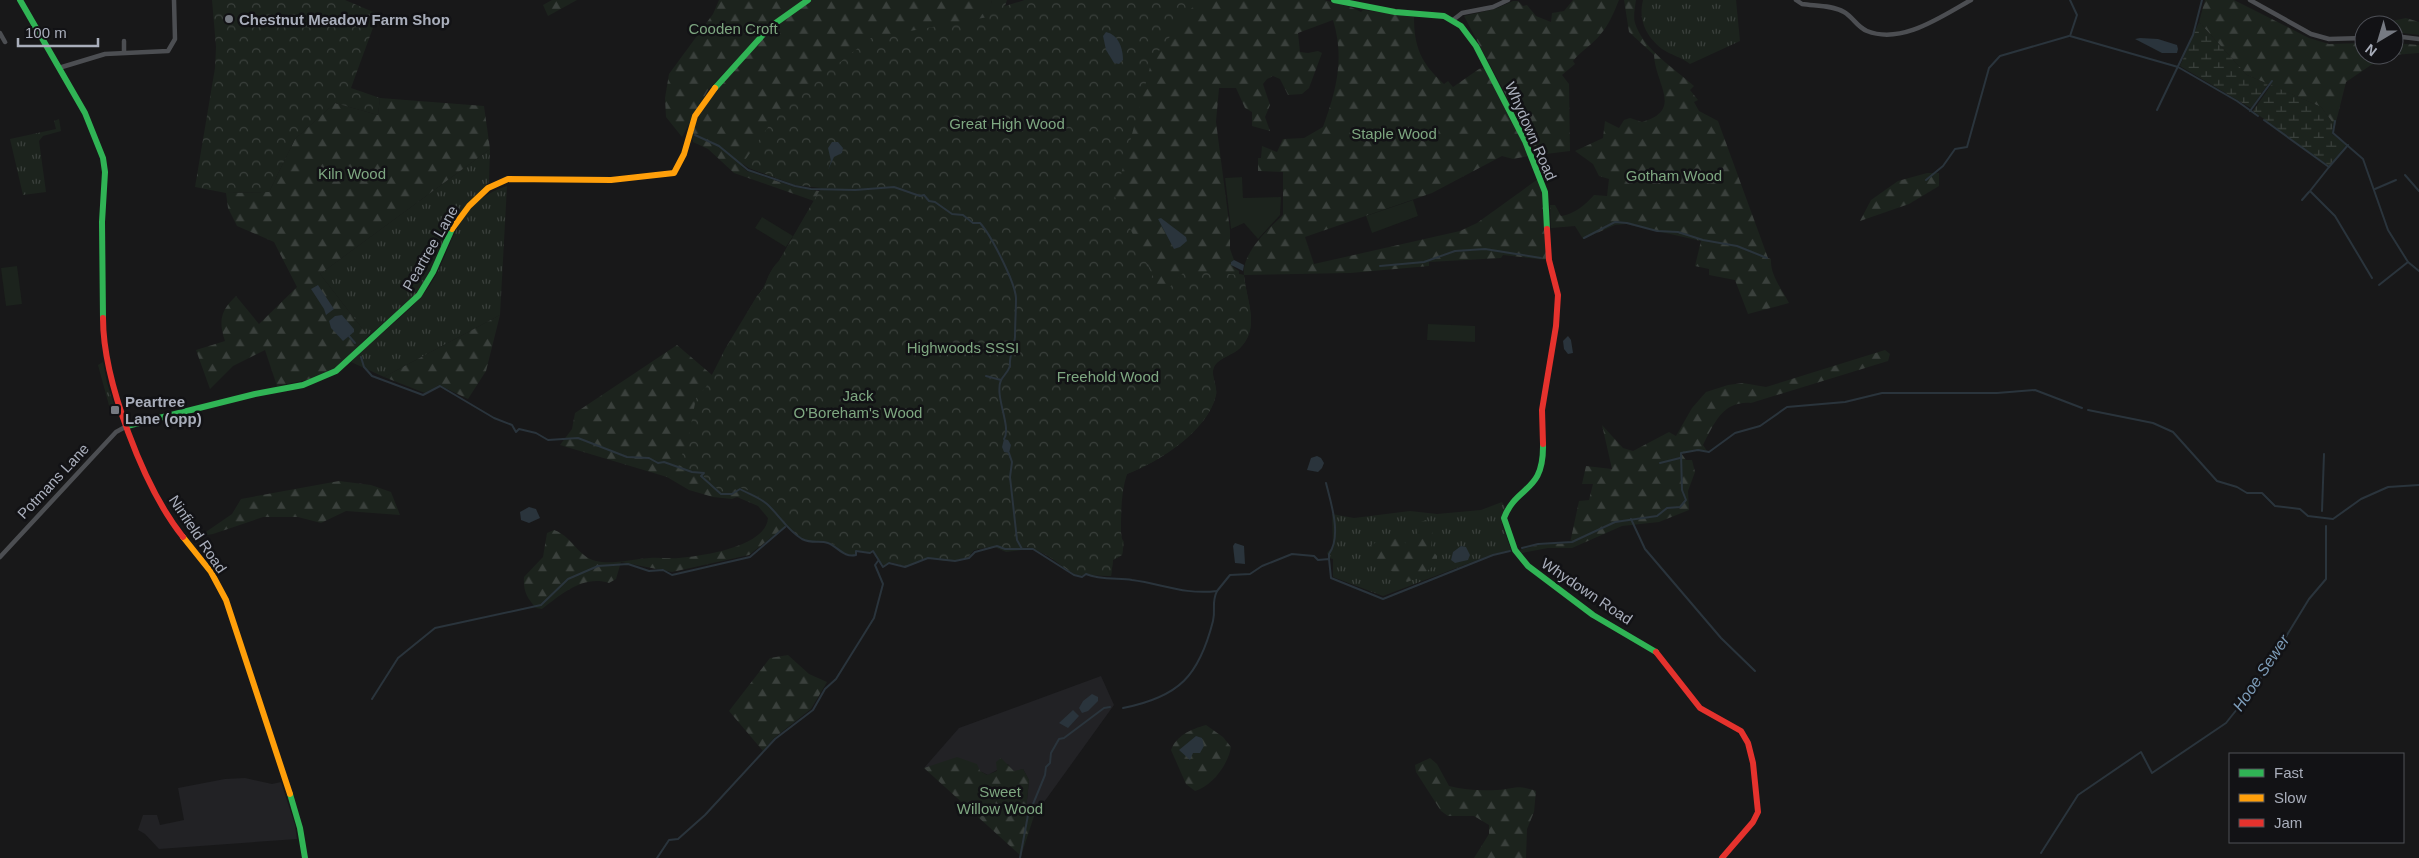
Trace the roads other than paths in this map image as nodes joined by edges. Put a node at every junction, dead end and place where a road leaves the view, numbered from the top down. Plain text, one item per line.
1 (20, 0) edge
2 (174, 0) edge
3 (808, 0) edge
4 (1334, 0) edge
5 (1508, 0) edge
6 (1796, 0) edge
7 (1971, 0) edge
8 (2250, 0) edge
9 (1453, 20) junction
10 (0, 33) edge
11 (2404, 37) edge
12 (2354, 38) edge
13 (2419, 39) edge
14 (124, 41) dead end
15 (5, 42) dead end
16 (124, 51) junction
17 (62, 66) dead end
18 (127, 426) junction
19 (0, 558) edge
20 (305, 858) edge
21 (1722, 858) edge

1 - 18 street, Ninfield Road
2 - 16 street
3 - 18 street, Peartree Lane
4 - 9 street
5 - 9 street
6 - 7 street
8 - 12 street
9 - 21 street, Whydown Road
10 - 15 street
11 - 13 street
14 - 16 street
16 - 17 street
18 - 19 street, Potmans Lane
18 - 20 street, Ninfield Road

